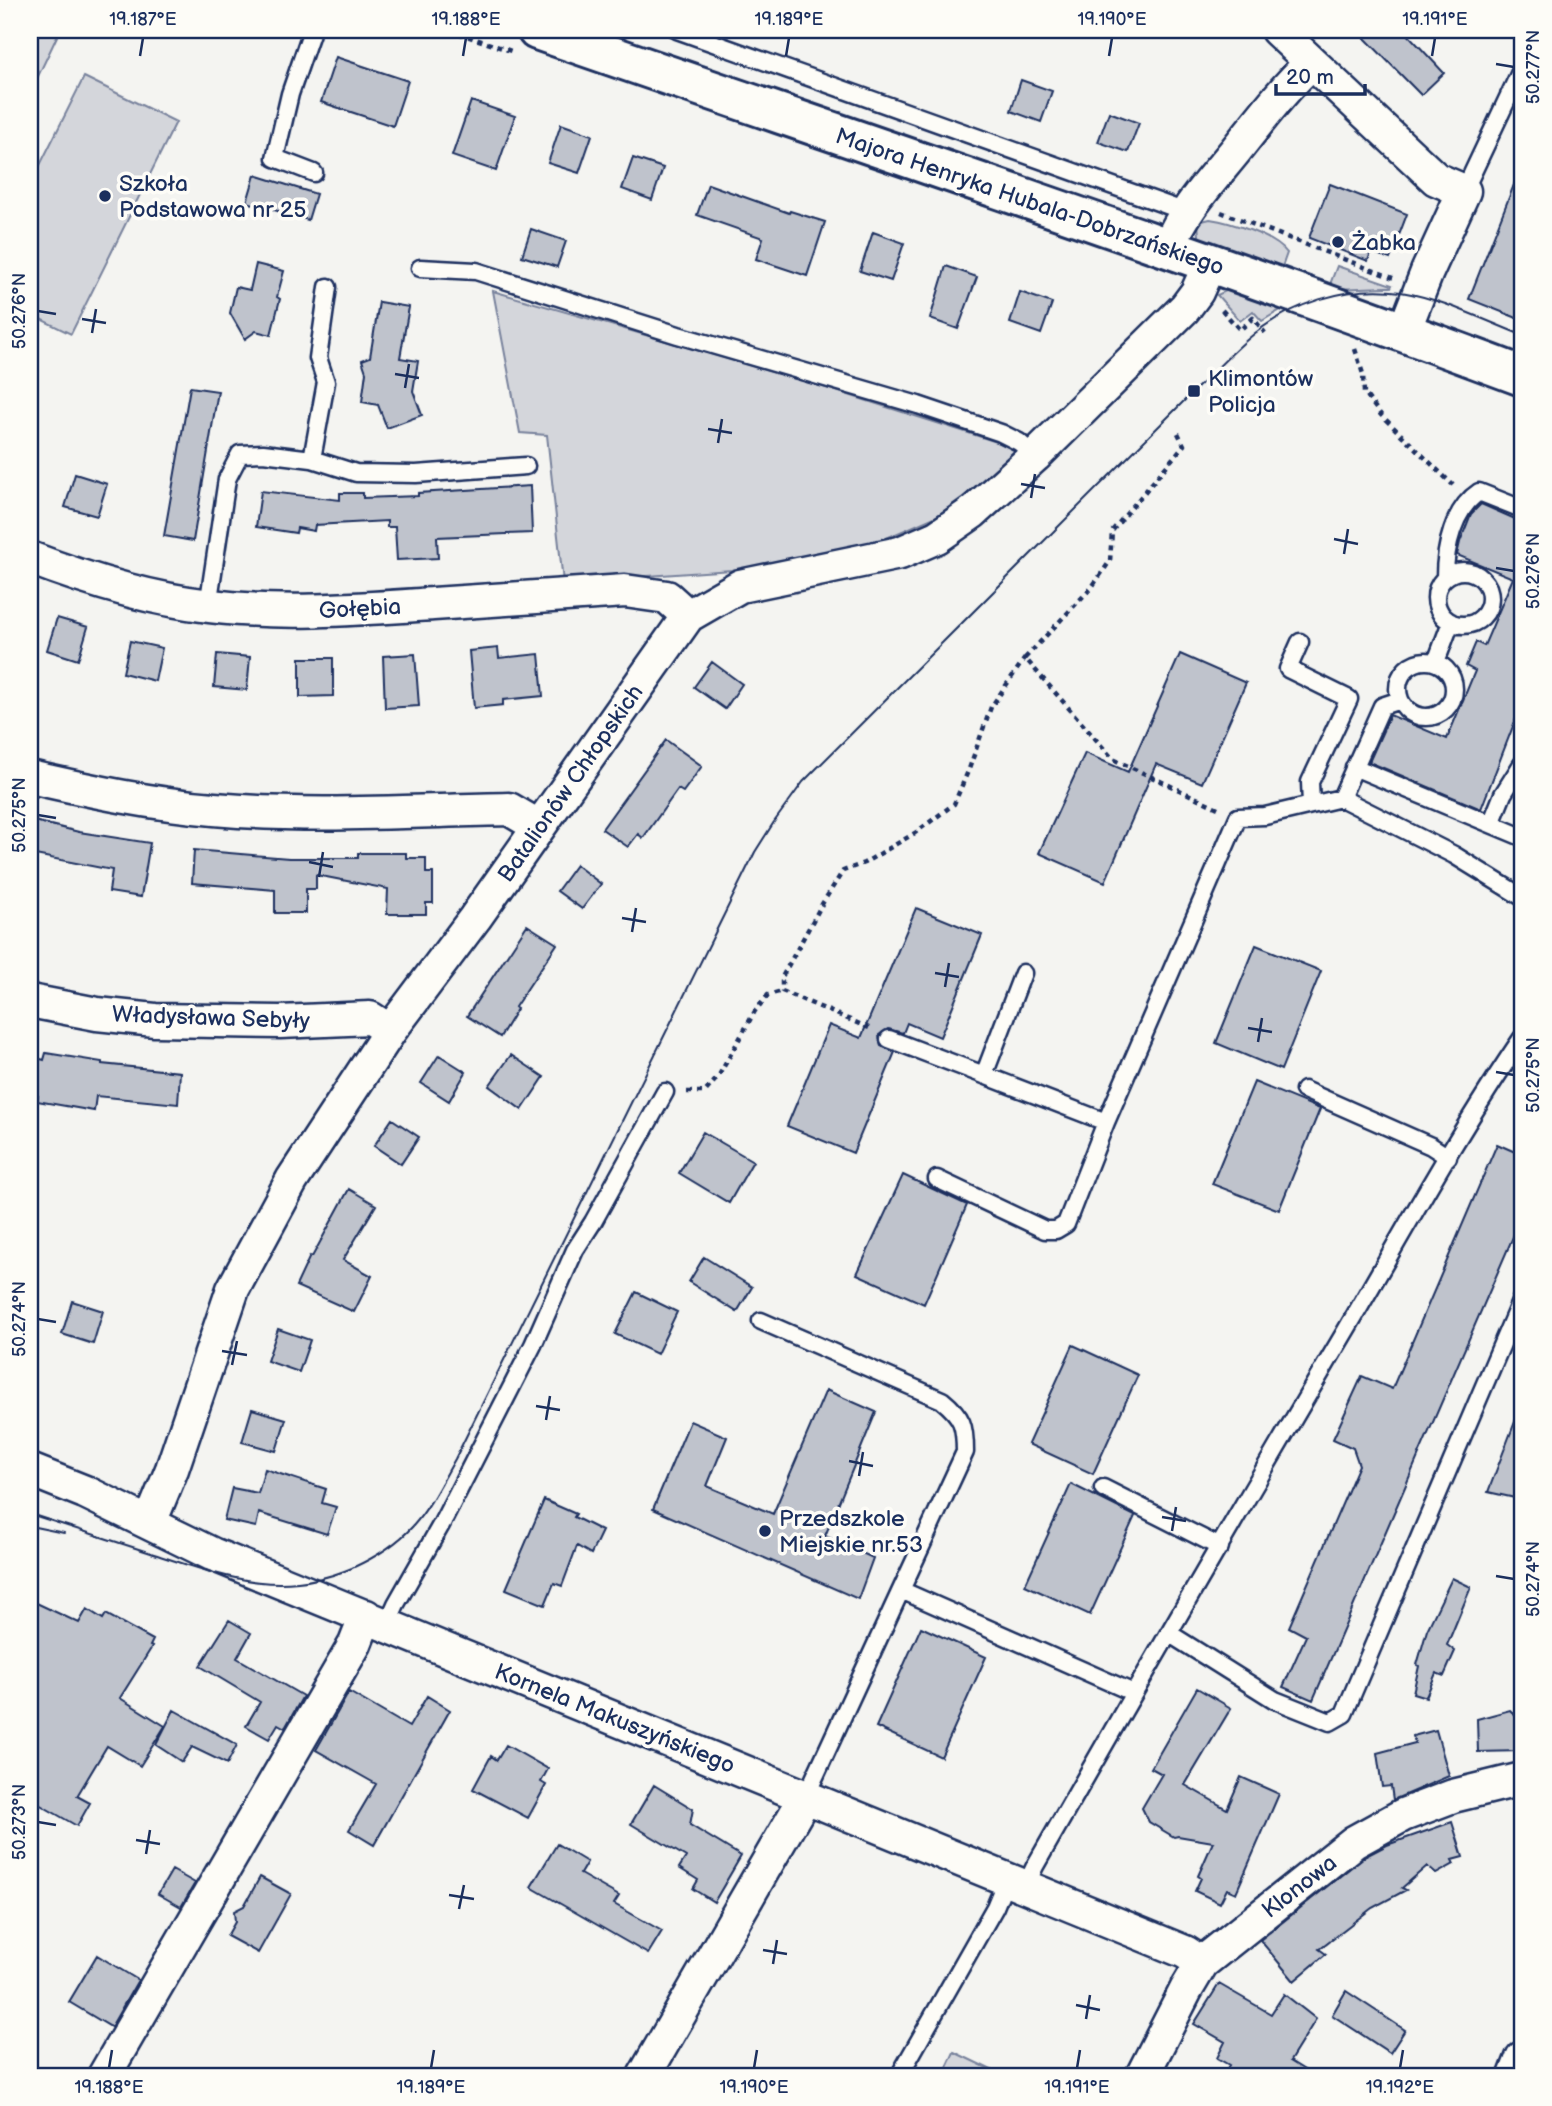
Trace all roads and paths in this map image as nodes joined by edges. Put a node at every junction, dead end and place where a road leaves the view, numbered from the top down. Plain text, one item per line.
1 (312, 30) edge
2 (537, 30) edge
3 (677, 30) edge
4 (1277, 30) edge
5 (1311, 63) junction
6 (1522, 68) edge
7 (314, 173) dead end
8 (1464, 191) junction
9 (1198, 210) junction
10 (1168, 248) junction
11 (1210, 263) junction
12 (420, 268) dead end
13 (1394, 279) dead end
14 (328, 287) dead end
15 (1220, 309) dead end
16 (1404, 331) junction
17 (1265, 333) dead end
18 (1354, 341) dead end
19 (1522, 376) edge
20 (1178, 433) dead end
21 (1035, 456) junction
22 (312, 459) junction
23 (526, 466) dead end
24 (1468, 499) junction
25 (1522, 509) edge
26 (30, 558) edge
27 (1445, 577) junction
28 (208, 606) junction
29 (688, 616) junction
30 (1451, 622) junction
31 (1300, 642) dead end
32 (1026, 658) junction
33 (1436, 662) junction
34 (1400, 700) junction
35 (1522, 764) edge
36 (1354, 766) junction
37 (30, 777) edge
38 (1341, 798) junction
39 (1311, 805) junction
40 (1238, 817) junction
41 (1491, 824) junction
42 (538, 826) junction
43 (1522, 837) edge
44 (1522, 897) edge
45 (1023, 973) dead end
46 (782, 991) junction
47 (30, 1001) edge
48 (390, 1031) junction
49 (1522, 1038) edge
50 (889, 1039) joint
51 (985, 1075) junction
52 (1304, 1090) dead end
53 (665, 1091) joint
54 (1106, 1122) junction
55 (1448, 1157) junction
56 (937, 1179) dead end
57 (1522, 1297) edge
58 (761, 1321) dead end
59 (30, 1470) edge
60 (1103, 1488) dead end
61 (147, 1522) junction
62 (1220, 1547) junction
63 (901, 1590) junction
64 (377, 1620) junction
65 (1170, 1634) junction
66 (1133, 1693) junction
67 (1522, 1779) edge
68 (806, 1796) junction
69 (1017, 1882) junction
70 (1202, 1963) junction
71 (1522, 2058) edge
72 (104, 2076) edge
73 (644, 2076) edge
74 (899, 2076) edge
75 (1142, 2076) edge
76 (1515, 2076) edge

1 - 7 lane
2 - 10 street, Majora Henryka Hubala-Dobrzańskiego
3 - 9 lane
4 - 5 street
5 - 8 street
5 - 9 street
6 - 8 lane
8 - 16 street
9 - 10 street
9 - 13 path
10 - 11 street, Majora Henryka Hubala-Dobrzańskiego
11 - 16 street, Majora Henryka Hubala-Dobrzańskiego
11 - 21 street, Batalionów Chłopskich
12 - 21 lane
14 - 22 lane
15 - 17 path
16 - 19 street, Majora Henryka Hubala-Dobrzańskiego
18 - 24 path
20 - 32 path
21 - 29 street, Batalionów Chłopskich
22 - 23 lane
22 - 28 lane
24 - 25 lane
24 - 27 lane
26 - 28 street, Gołębia
27 - 30 lane
27 - 30 lane
28 - 29 street, Gołębia
29 - 42 street, Batalionów Chłopskich
30 - 33 lane
31 - 39 lane
32 - 40 path
32 - 46 path
33 - 34 lane
33 - 34 lane
34 - 36 lane
35 - 41 lane
36 - 38 lane
36 - 41 lane
37 - 42 street
38 - 39 lane
38 - 44 lane
39 - 40 lane
40 - 54 lane
41 - 43 lane
42 - 48 street, Batalionów Chłopskich
45 - 51 lane
46 - 50 path
46 - 53 path
47 - 48 street, Władysława Sebyły
48 - 61 street, Batalionów Chłopskich
49 - 55 lane
50 - 51 lane
51 - 54 lane
52 - 55 lane
53 - 64 lane
54 - 56 lane
55 - 62 lane
57 - 65 lane
58 - 63 lane
59 - 61 street, Kornela Makuszyńskiego
60 - 62 lane
61 - 64 street, Kornela Makuszyńskiego
62 - 65 lane
63 - 66 lane
63 - 68 lane
64 - 68 street, Kornela Makuszyńskiego
64 - 72 street
65 - 66 lane
66 - 69 lane
67 - 70 street, Klonowa
68 - 69 street, Kornela Makuszyńskiego
68 - 73 street
69 - 70 street, Kornela Makuszyńskiego
69 - 74 lane
70 - 75 street, Klonowa
71 - 76 street

